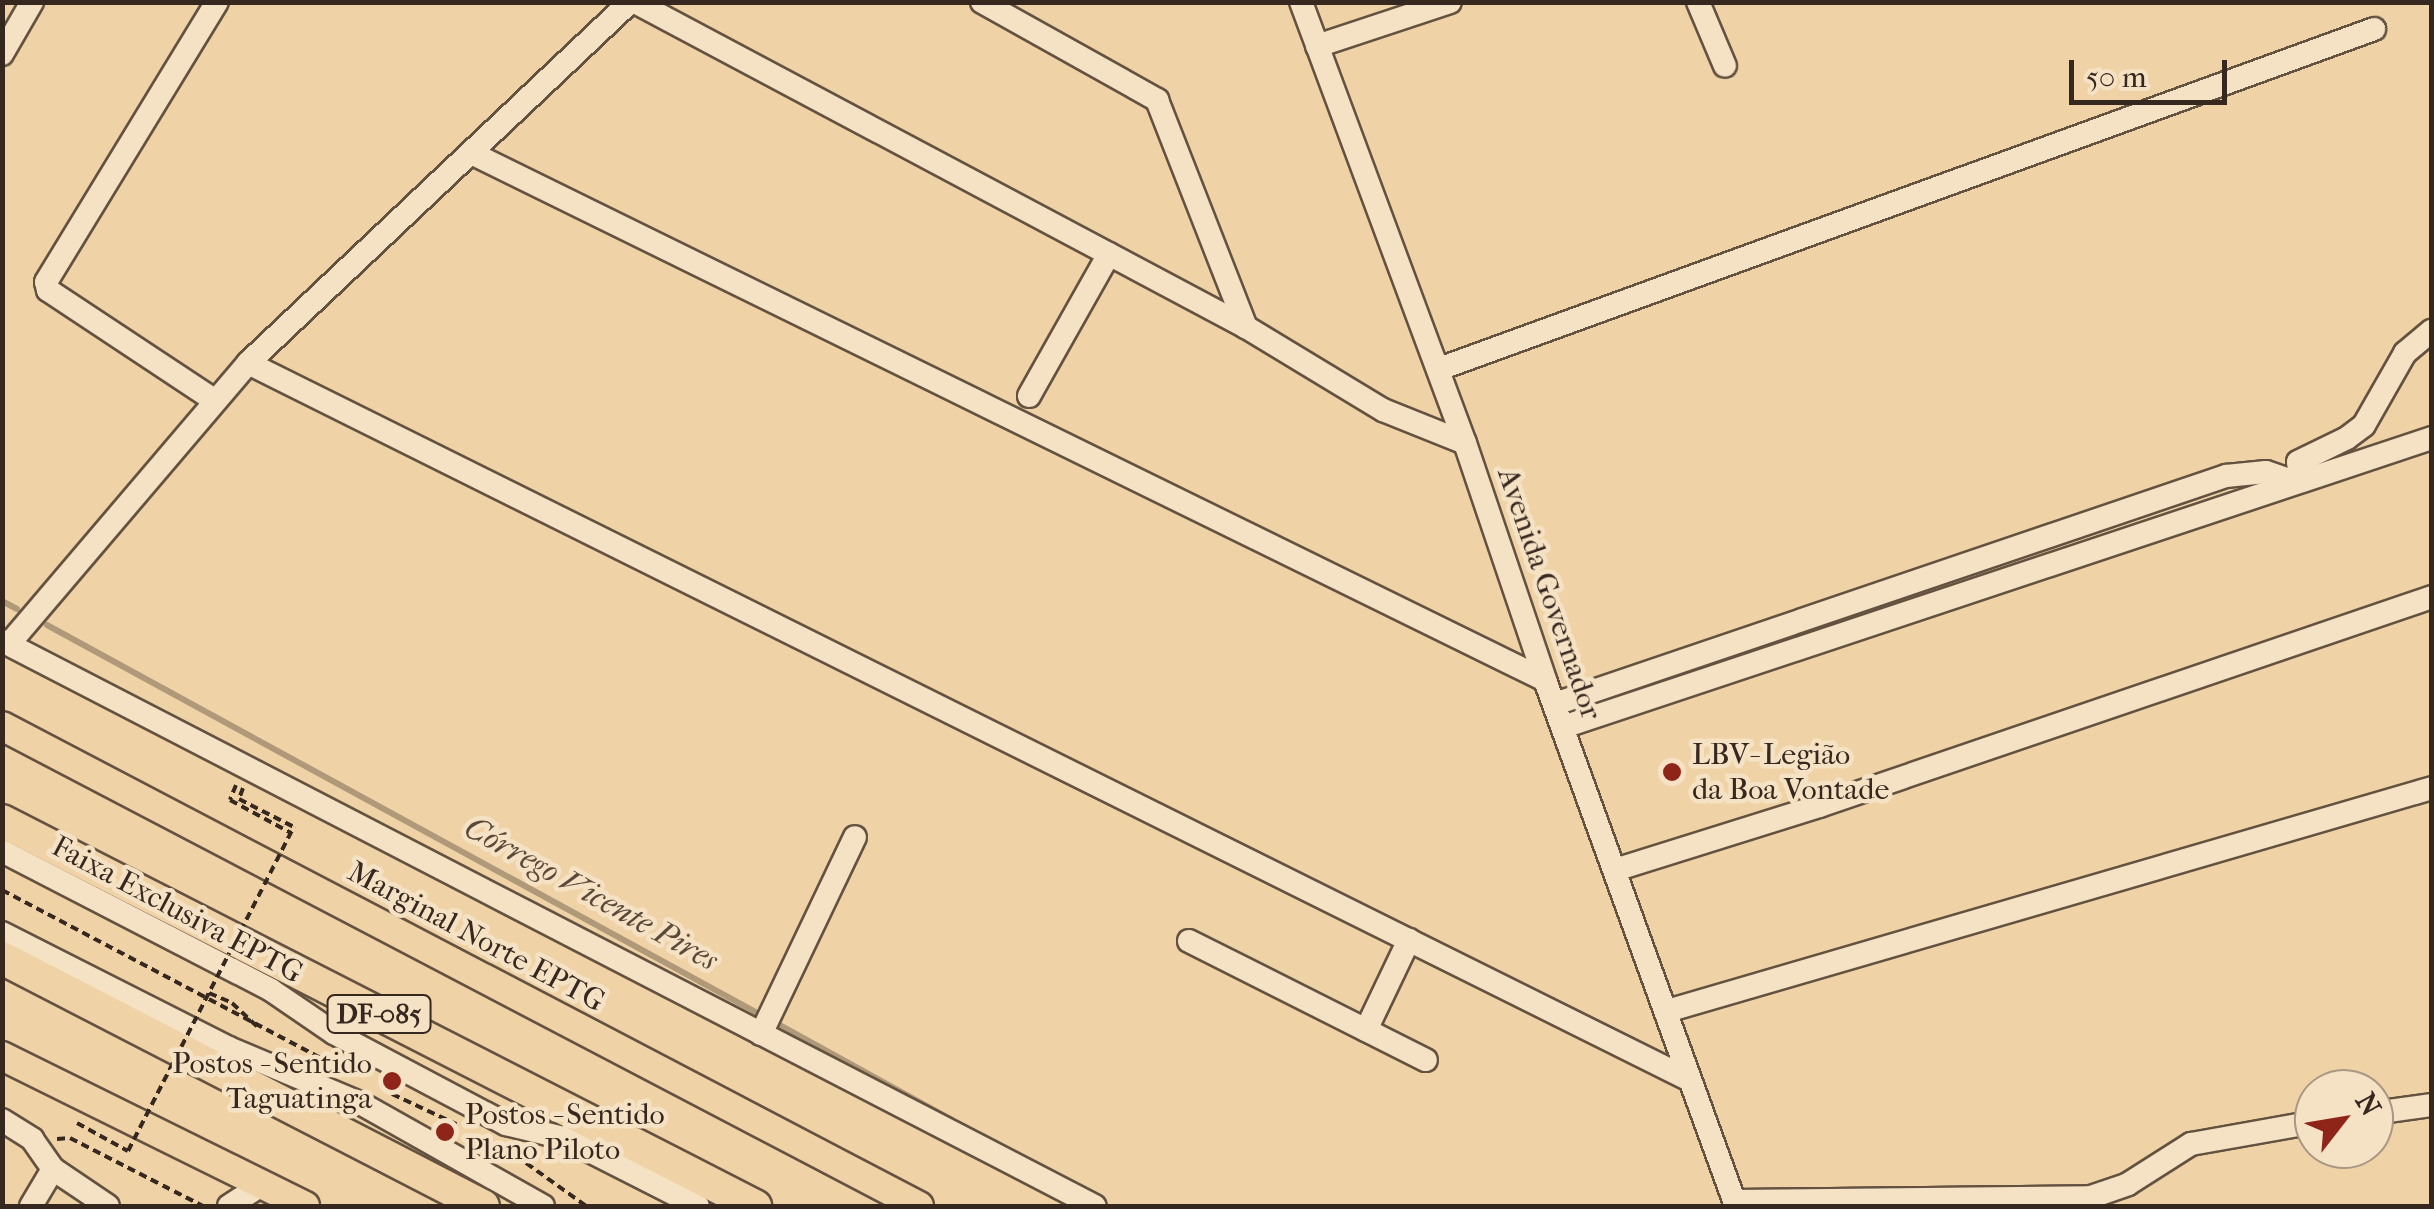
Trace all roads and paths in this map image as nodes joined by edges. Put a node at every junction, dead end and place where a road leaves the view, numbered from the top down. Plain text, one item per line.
1 (32, 2) edge
2 (217, 2) edge
3 (633, 2) edge
4 (982, 2) edge
5 (1301, 2) edge
6 (1450, 2) edge
7 (1698, 2) edge
8 (2374, 28) dead end
9 (1316, 46) junction
10 (2, 54) edge
11 (1725, 66) dead end
12 (471, 153) junction
13 (1110, 254) junction
14 (1246, 327) junction
15 (2432, 330) edge
16 (248, 363) junction
17 (1438, 370) junction
18 (1029, 396) dead end
19 (214, 400) junction
20 (2432, 438) edge
21 (1466, 444) junction
22 (2297, 481) junction
23 (2432, 597) edge
24 (6, 642) edge
25 (1544, 680) junction
26 (1559, 715) junction
27 (2, 726) edge
28 (247, 767) junction
29 (2432, 788) edge
30 (2, 821) edge
31 (290, 833) junction
32 (855, 837) dead end
33 (2, 851) edge
34 (1615, 870) junction
35 (2, 890) edge
36 (2, 933) edge
37 (1409, 940) junction
38 (1189, 941) dead end
39 (2, 958) edge
40 (2, 980) edge
41 (209, 993) junction
42 (1667, 1011) junction
43 (134, 1026) junction
44 (1366, 1030) junction
45 (264, 1032) junction
46 (760, 1034) junction
47 (2, 1056) edge
48 (1426, 1060) dead end
49 (352, 1074) dead end
50 (1690, 1080) junction
51 (388, 1092) dead end
52 (2432, 1105) edge
53 (2394, 1110) edge
54 (2, 1120) edge
55 (77, 1123) dead end
56 (458, 1126) dead end
57 (2294, 1126) edge
58 (32, 1139) junction
59 (494, 1142) dead end
60 (53, 1169) junction
61 (263, 1184) junction
62 (1735, 1204) edge
63 (31, 1206) edge
64 (108, 1206) edge
65 (202, 1206) edge
66 (229, 1206) edge
67 (306, 1206) edge
68 (483, 1206) edge
69 (543, 1206) edge
70 (586, 1206) edge
71 (698, 1206) edge
72 (755, 1206) edge
73 (918, 1206) edge
74 (1095, 1206) edge

1 - 10 street
2 - 19 street
3 - 12 street
3 - 13 street
4 - 14 street
5 - 9 street, Avenida Governador
6 - 9 street
7 - 11 street
8 - 17 street
9 - 17 street, Avenida Governador
12 - 16 street
12 - 25 street
13 - 14 street
13 - 18 street
14 - 21 street
15 - 22 street
16 - 19 street
16 - 37 street
17 - 21 street, Avenida Governador
19 - 24 street
20 - 22 street
21 - 25 street, Avenida Governador
22 - 26 street
23 - 34 street
24 - 28 street
25 - 26 street, Avenida Governador
26 - 34 street, Avenida Governador
27 - 73 main road, Marginal Norte EPTG
28 - 31 path, bridge
28 - 31 path
28 - 46 street
29 - 42 street
30 - 72 highway, DF-085
31 - 41 path, bridge
32 - 46 street
33 - 71 street, Faixa Exclusiva EPTG
34 - 42 street, Avenida Governador
35 - 45 path
36 - 69 street
37 - 44 street
37 - 50 street
38 - 44 street
39 - 43 highway
40 - 43 highway
41 - 45 path
41 - 55 path, bridge
42 - 50 street, Avenida Governador
43 - 68 highway
44 - 48 street
45 - 49 path
46 - 74 street
47 - 61 main road
50 - 62 street, Avenida Governador
51 - 56 path
52 - 53 street
54 - 58 street
57 - 62 street
58 - 60 street
58 - 65 path
59 - 70 path
60 - 63 street
60 - 64 street
61 - 66 street
61 - 67 main road

